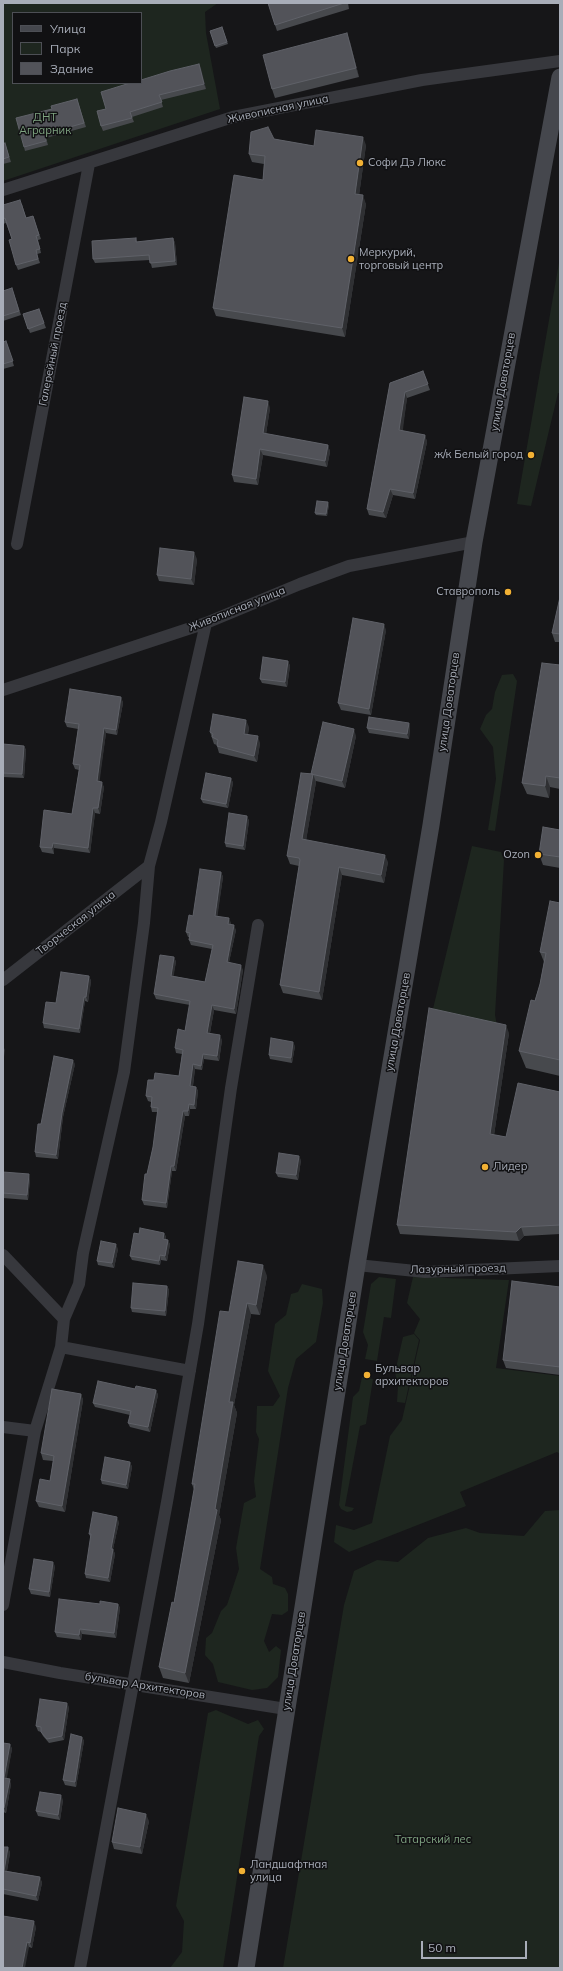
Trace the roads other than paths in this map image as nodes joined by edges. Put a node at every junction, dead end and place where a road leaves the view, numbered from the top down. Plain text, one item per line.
1 (560, 61) edge
2 (560, 77) edge
3 (89, 164) junction
4 (3, 190) edge
5 (474, 542) junction
6 (17, 544) dead end
7 (206, 623) junction
8 (3, 690) edge
9 (149, 866) junction
10 (258, 925) dead end
11 (3, 980) edge
12 (3, 1255) edge
13 (357, 1265) junction
14 (560, 1266) edge
15 (64, 1319) junction
16 (60, 1347) junction
17 (190, 1371) junction
18 (3, 1427) edge
19 (35, 1431) junction
20 (3, 1605) edge
21 (3, 1662) edge
22 (133, 1684) junction
23 (286, 1709) junction
24 (80, 1968) edge
25 (246, 1968) edge

1 - 3 street, Живописная улица
2 - 5 main road, улица Доваторцев
3 - 4 street, Живописная улица
3 - 6 street, Галерейный проезд
5 - 7 street, Живописная улица
5 - 13 main road, улица Доваторцев
7 - 8 street, Живописная улица
7 - 9 street
9 - 11 street, Творческая улица
9 - 15 street
10 - 17 street
12 - 15 street
13 - 14 street, Лазурный проезд
13 - 23 main road, улица Доваторцев
15 - 16 street
16 - 17 street
16 - 19 street
17 - 22 street
18 - 19 street
19 - 20 street
21 - 22 street, бульвар Архитекторов
22 - 23 street, бульвар Архитекторов
22 - 24 street
23 - 25 main road, улица Доваторцев

